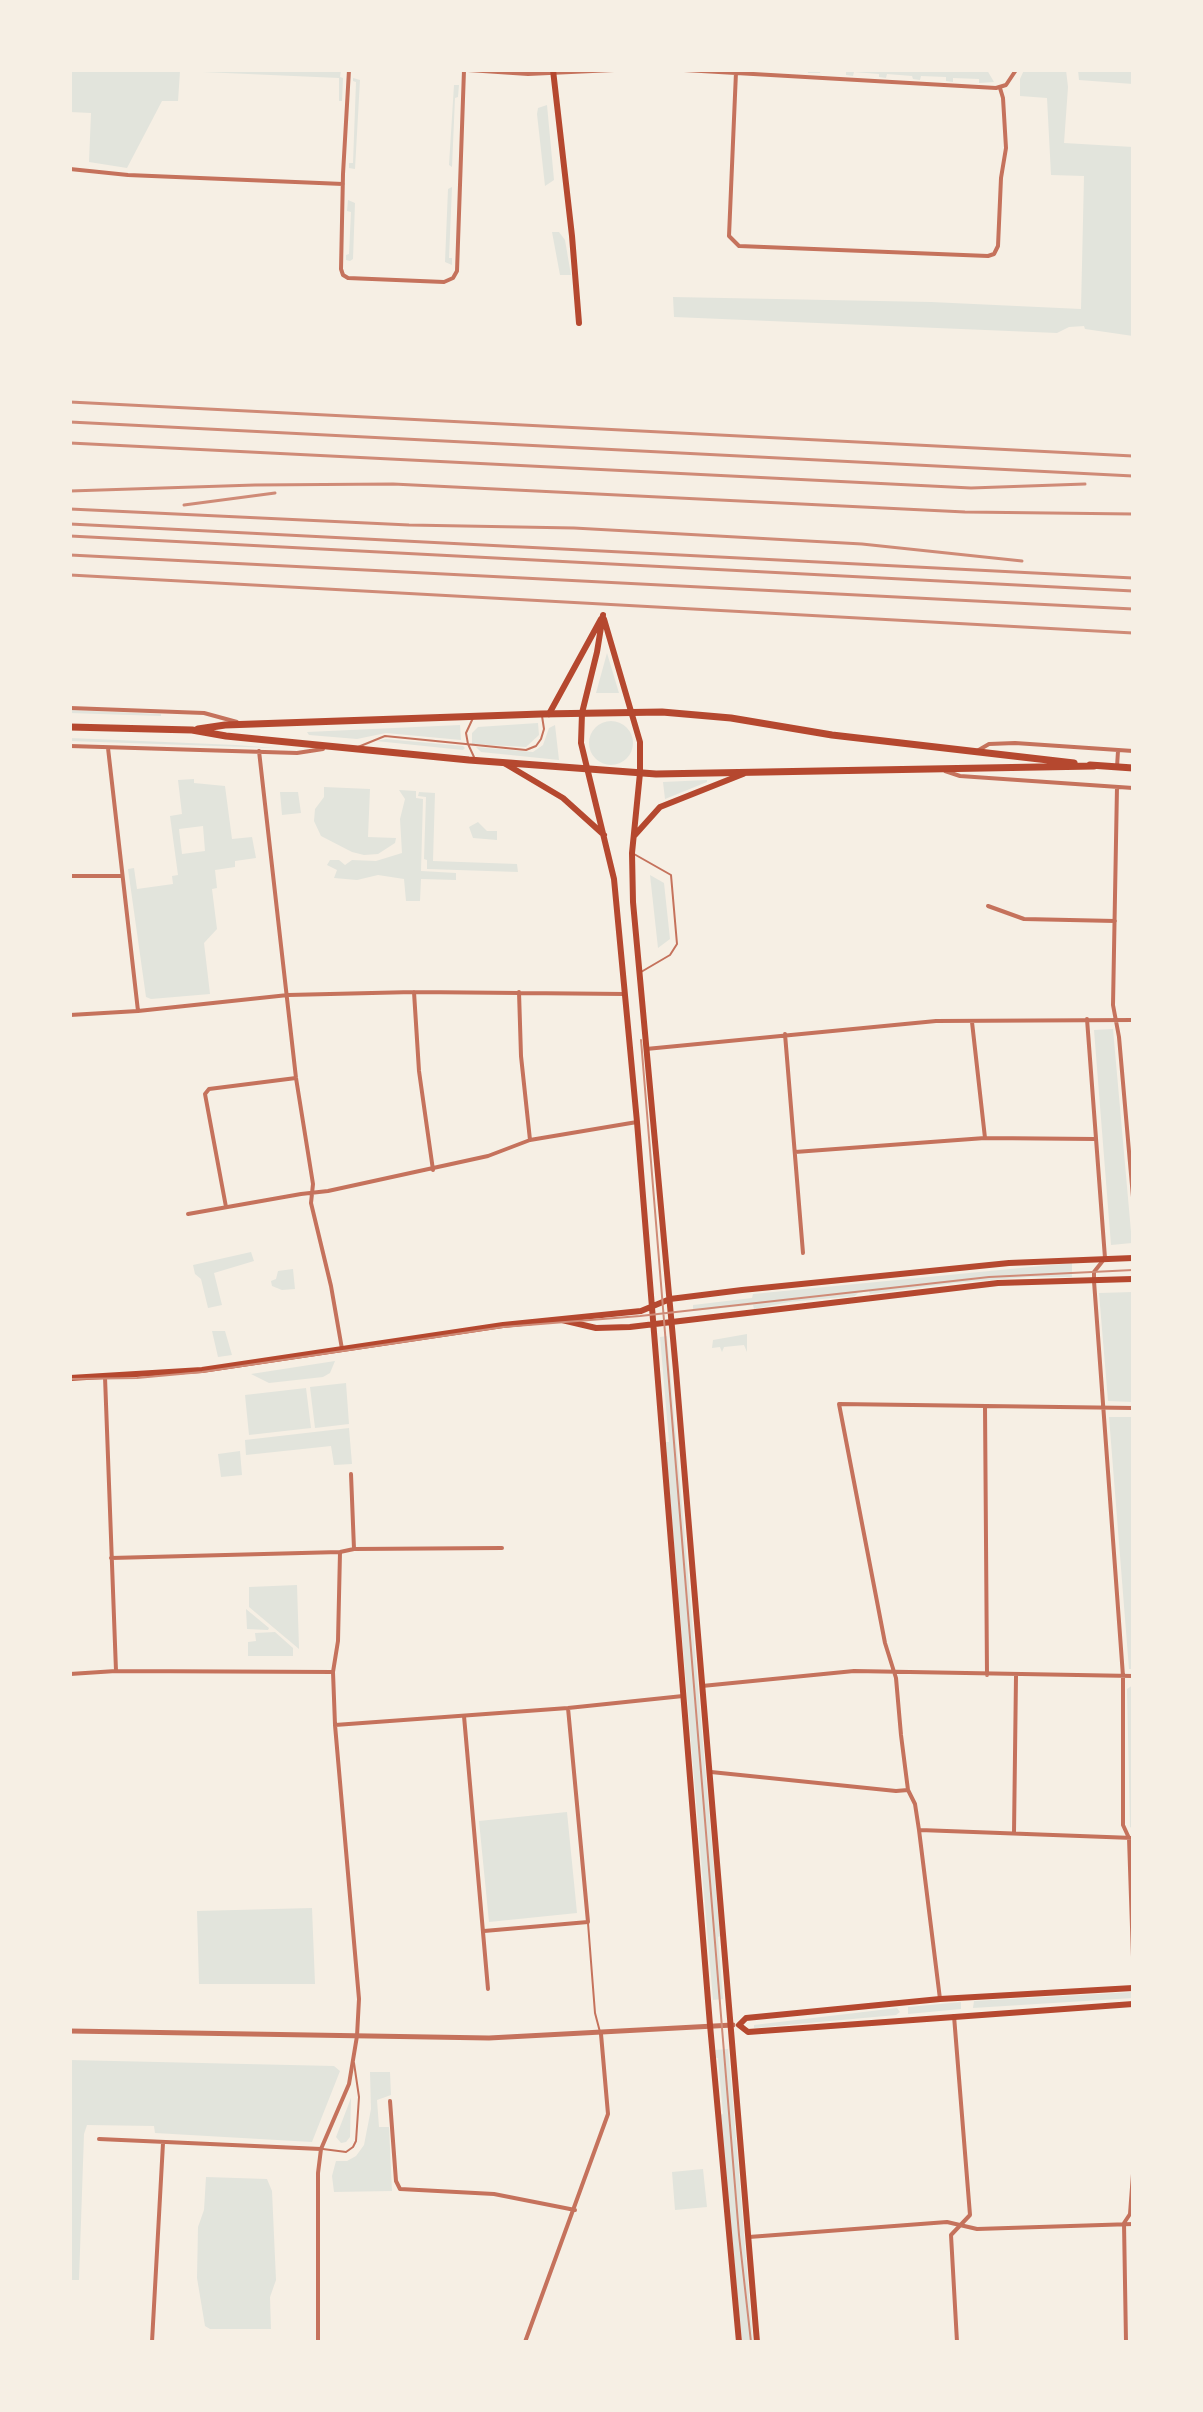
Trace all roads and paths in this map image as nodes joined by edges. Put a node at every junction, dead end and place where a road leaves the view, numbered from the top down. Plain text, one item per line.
1 (349, 70) edge
2 (466, 70) edge
3 (614, 70) edge
4 (684, 70) edge
5 (1016, 70) edge
6 (553, 72) edge
7 (736, 72) junction
8 (1000, 88) junction
9 (70, 169) edge
10 (343, 184) junction
11 (579, 323) dead end
12 (603, 615) junction
13 (70, 708) edge
14 (633, 712) junction
15 (582, 713) junction
16 (545, 714) junction
17 (473, 717) junction
18 (243, 724) junction
19 (70, 727) edge
20 (192, 730) junction
21 (468, 744) junction
22 (70, 746) edge
23 (340, 746) junction
24 (357, 747) junction
25 (108, 748) junction
26 (259, 751) junction
27 (1118, 751) junction
28 (1133, 751) edge
29 (974, 752) junction
30 (476, 761) junction
31 (504, 763) junction
32 (1094, 766) junction
33 (1117, 767) junction
34 (935, 768) junction
35 (1133, 768) edge
36 (586, 769) junction
37 (750, 771) junction
38 (640, 773) junction
39 (1117, 787) junction
40 (1133, 788) edge
41 (604, 835) junction
42 (634, 836) junction
43 (632, 853) junction
44 (70, 876) edge
45 (121, 876) junction
46 (988, 906) dead end
47 (1115, 921) junction
48 (640, 972) junction
49 (414, 992) junction
50 (519, 992) junction
51 (625, 994) junction
52 (288, 995) junction
53 (138, 1011) junction
54 (70, 1015) edge
55 (1087, 1019) junction
56 (1116, 1020) junction
57 (1133, 1020) edge
58 (972, 1022) junction
59 (785, 1034) junction
60 (646, 1049) junction
61 (296, 1078) junction
62 (637, 1122) junction
63 (985, 1138) junction
64 (1095, 1139) junction
65 (530, 1140) junction
66 (795, 1152) junction
67 (433, 1170) junction
68 (312, 1193) junction
69 (1133, 1197) edge
70 (226, 1207) junction
71 (188, 1214) dead end
72 (803, 1253) dead end
73 (1105, 1258) junction
74 (1133, 1258) edge
75 (1133, 1279) edge
76 (1094, 1281) junction
77 (670, 1299) junction
78 (652, 1307) junction
79 (562, 1320) junction
80 (671, 1323) junction
81 (653, 1325) junction
82 (342, 1349) junction
83 (70, 1376) edge
84 (105, 1377) junction
85 (985, 1406) junction
86 (1102, 1407) junction
87 (1133, 1408) edge
88 (351, 1474) dead end
89 (502, 1548) dead end
90 (354, 1549) junction
91 (340, 1552) junction
92 (111, 1558) junction
93 (116, 1671) junction
94 (333, 1672) junction
95 (892, 1672) junction
96 (70, 1674) edge
97 (987, 1675) junction
98 (1016, 1676) junction
99 (1123, 1676) junction
100 (1133, 1676) edge
101 (702, 1686) junction
102 (683, 1696) junction
103 (568, 1708) junction
104 (464, 1716) junction
105 (335, 1725) junction
106 (708, 1772) junction
107 (908, 1790) junction
108 (919, 1830) junction
109 (1014, 1833) junction
110 (1131, 1838) edge
111 (588, 1922) junction
112 (484, 1931) junction
113 (1133, 1957) edge
114 (1133, 1988) edge
115 (488, 1989) dead end
116 (940, 1999) junction
117 (900, 2003) junction
118 (1133, 2004) edge
119 (954, 2015) junction
120 (900, 2020) junction
121 (710, 2025) junction
122 (730, 2025) junction
123 (739, 2025) junction
124 (70, 2031) edge
125 (601, 2034) junction
126 (357, 2036) junction
127 (354, 2060) junction
128 (390, 2101) dead end
129 (99, 2139) dead end
130 (163, 2143) junction
131 (321, 2149) junction
132 (1133, 2174) edge
133 (575, 2210) junction
134 (1124, 2223) junction
135 (1133, 2224) edge
136 (961, 2226) junction
137 (748, 2237) junction
138 (152, 2342) edge
139 (318, 2342) edge
140 (525, 2342) edge
141 (739, 2342) edge
142 (757, 2342) edge
143 (957, 2342) edge
144 (1126, 2342) edge

1 - 10 street
2 - 6 street
2 - 10 street
3 - 6 street
4 - 7 street
5 - 8 street
6 - 11 main road
7 - 8 street
7 - 8 street
9 - 10 street
12 - 14 main road
12 - 15 main road
12 - 16 main road
13 - 18 street
14 - 15 main road
14 - 29 main road
14 - 38 main road
15 - 16 main road
15 - 36 main road
16 - 17 main road
16 - 21 lane
17 - 18 main road
17 - 21 lane
18 - 20 main road
19 - 20 main road
20 - 23 main road
21 - 24 lane
21 - 30 lane
22 - 25 street
23 - 24 main road
23 - 26 street
24 - 30 main road
25 - 26 street
25 - 45 street
26 - 52 street
27 - 28 street
27 - 29 street
27 - 33 street
29 - 32 main road
30 - 31 main road
31 - 36 main road
31 - 41 main road
32 - 33 main road
32 - 34 main road
33 - 35 main road
34 - 37 main road
34 - 39 street
36 - 38 main road
36 - 41 main road
37 - 38 main road
37 - 42 main road
38 - 42 main road
39 - 40 street
39 - 47 street
41 - 51 main road
42 - 43 main road
43 - 48 main road
43 - 48 lane
44 - 45 street
45 - 53 street
46 - 47 street
47 - 56 street
48 - 60 main road
49 - 50 street
49 - 52 street
49 - 67 street
50 - 51 street
50 - 65 street
51 - 62 main road
52 - 53 street
52 - 61 street
53 - 54 street
55 - 56 street
55 - 58 street
55 - 64 street
56 - 57 street
56 - 69 street
58 - 59 street
58 - 63 street
59 - 60 street
59 - 66 street
60 - 77 main road
61 - 68 street
61 - 70 street
62 - 65 street
62 - 78 main road
63 - 64 street
63 - 66 street
64 - 73 street
65 - 67 street
66 - 72 street
67 - 68 street
68 - 70 street
68 - 82 street
70 - 71 street
73 - 74 main road
73 - 76 street
73 - 77 main road
75 - 76 main road
76 - 80 main road
76 - 86 street
77 - 78 main road
77 - 80 main road
78 - 79 main road
78 - 81 main road
79 - 81 main road
79 - 82 main road
80 - 81 main road
80 - 101 main road
81 - 102 main road
82 - 84 main road
83 - 84 main road
84 - 92 street
85 - 86 street
85 - 95 street
85 - 97 street
86 - 87 street
86 - 99 street
88 - 90 street
89 - 90 street
90 - 91 street
91 - 92 street
91 - 94 street
92 - 93 street
93 - 94 street
93 - 96 street
94 - 105 street
95 - 97 street
95 - 101 street
95 - 107 street
97 - 98 street
98 - 99 street
98 - 109 street
99 - 100 street
99 - 110 street
101 - 106 main road
102 - 103 street
102 - 121 main road
103 - 104 street
103 - 111 street
104 - 105 street
104 - 112 street
105 - 126 street
106 - 107 street
106 - 122 main road
107 - 108 street
108 - 109 street
108 - 116 street
109 - 110 street
110 - 113 street
111 - 112 street
111 - 125 lane
112 - 115 street
114 - 116 main road
116 - 117 main road
117 - 120 main road
117 - 123 main road
118 - 119 main road
119 - 120 main road
119 - 136 street
120 - 123 main road
121 - 122 street
121 - 125 street
121 - 141 main road
122 - 123 street
122 - 137 main road
124 - 126 street
125 - 126 street
125 - 133 street
126 - 127 street
127 - 131 street
127 - 131 lane
128 - 133 street
129 - 130 street
130 - 131 street
130 - 138 street
131 - 139 street
132 - 134 street
133 - 140 street
134 - 135 street
134 - 136 street
134 - 144 street
136 - 137 street
136 - 143 street
137 - 142 main road

